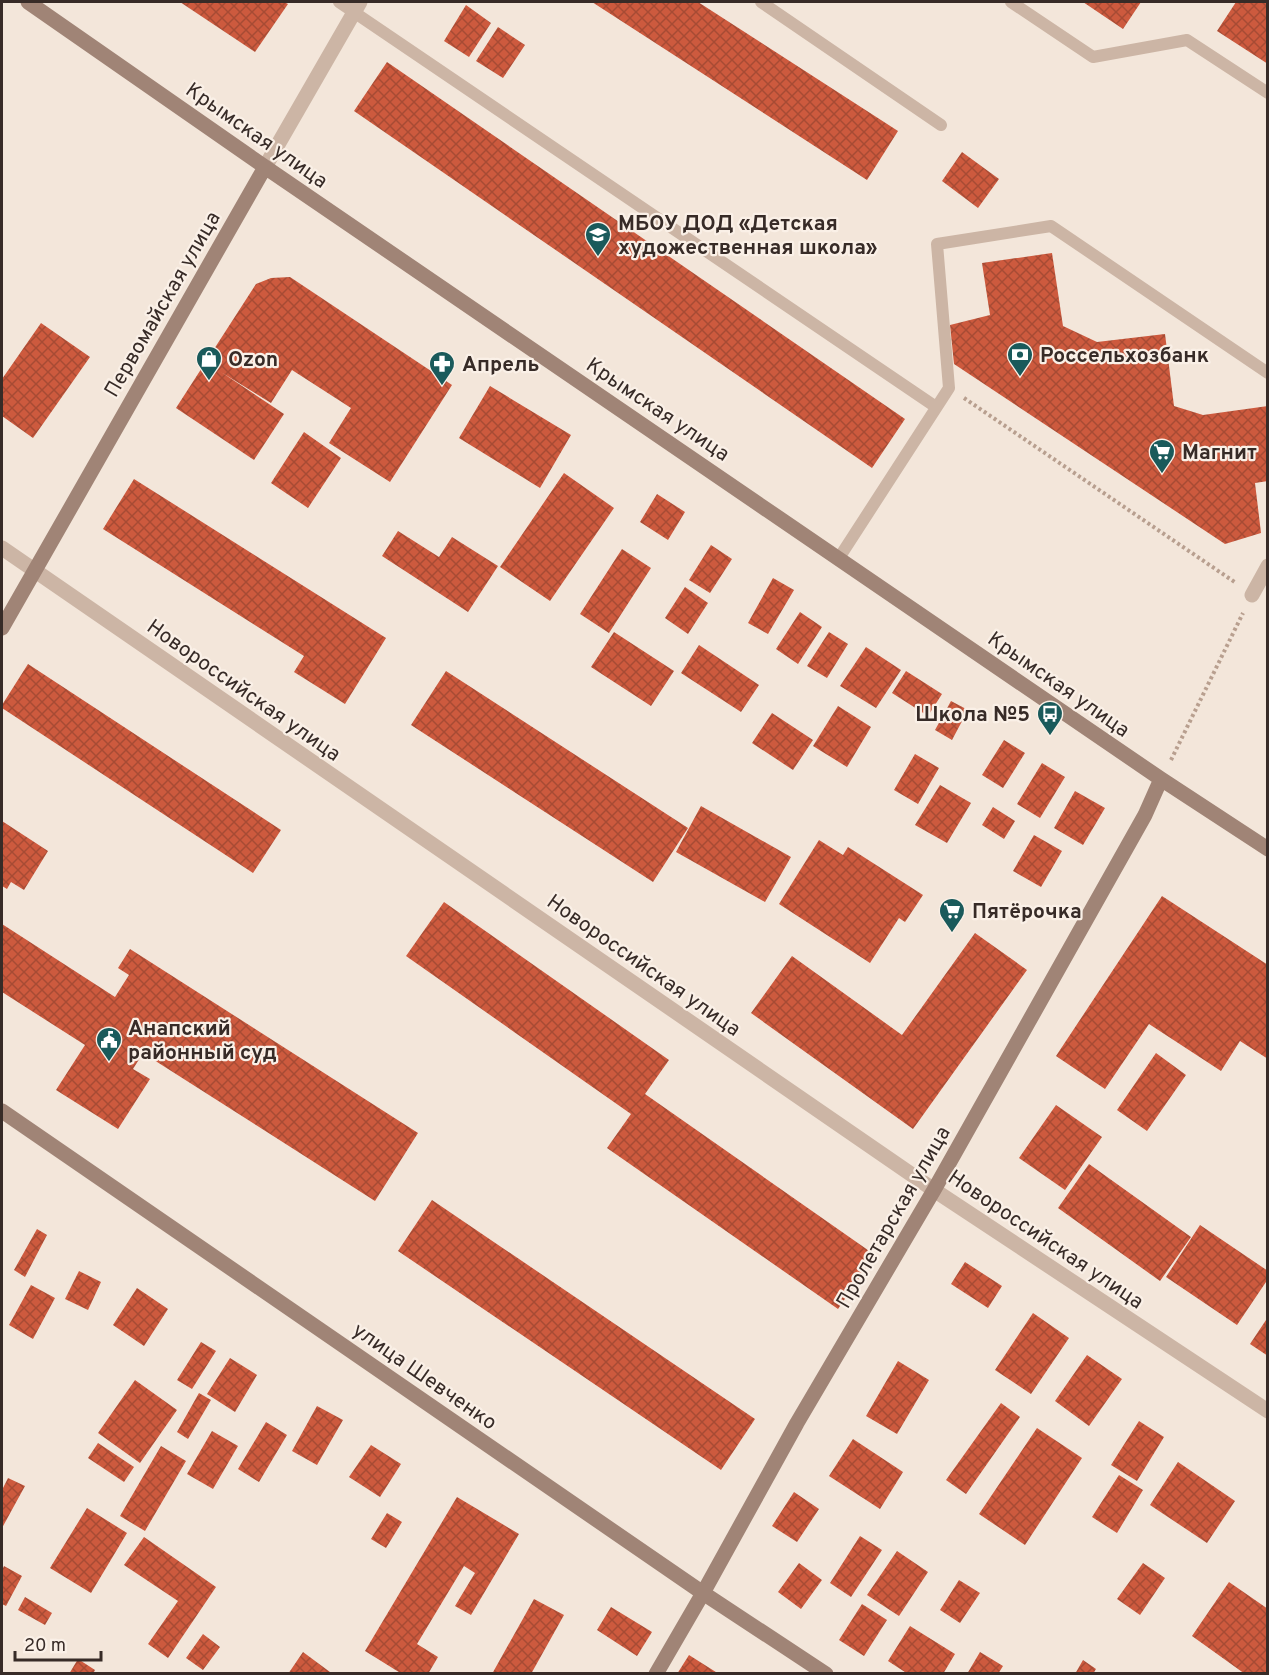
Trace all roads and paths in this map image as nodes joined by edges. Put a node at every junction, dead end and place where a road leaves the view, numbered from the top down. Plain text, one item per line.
1 (28, 2) edge
2 (339, 2) edge
3 (760, 2) edge
4 (1011, 2) edge
5 (357, 7) edge
6 (1268, 93) edge
7 (941, 125) dead end
8 (265, 166) junction
9 (1268, 373) edge
10 (949, 388) junction
11 (936, 407) junction
12 (2, 548) edge
13 (839, 558) junction
14 (1268, 566) edge
15 (34, 570) junction
16 (1252, 595) junction
17 (2, 628) edge
18 (1161, 779) junction
19 (1268, 849) edge
20 (2, 1111) edge
21 (934, 1190) junction
22 (1268, 1411) edge
23 (703, 1593) junction
24 (656, 1674) edge
25 (826, 1674) edge

1 - 8 street, Крымская улица
2 - 5 lane
3 - 7 lane
4 - 6 lane
5 - 8 street, Первомайская улица
5 - 11 lane
8 - 13 street, Крымская улица
8 - 15 street, Первомайская улица
9 - 10 lane
10 - 11 lane
10 - 16 path
11 - 13 lane
12 - 15 street, Новороссийская улица
13 - 18 street, Крымская улица
14 - 16 street
15 - 17 street, Первомайская улица
15 - 21 street, Новороссийская улица
16 - 18 path
18 - 19 street, Крымская улица
18 - 21 street, Пролетарская улица
20 - 23 street, улица Шевченко
21 - 22 street, Новороссийская улица
21 - 23 street, Пролетарская улица
23 - 24 street, Пролетарская улица
23 - 25 street, улица Шевченко

